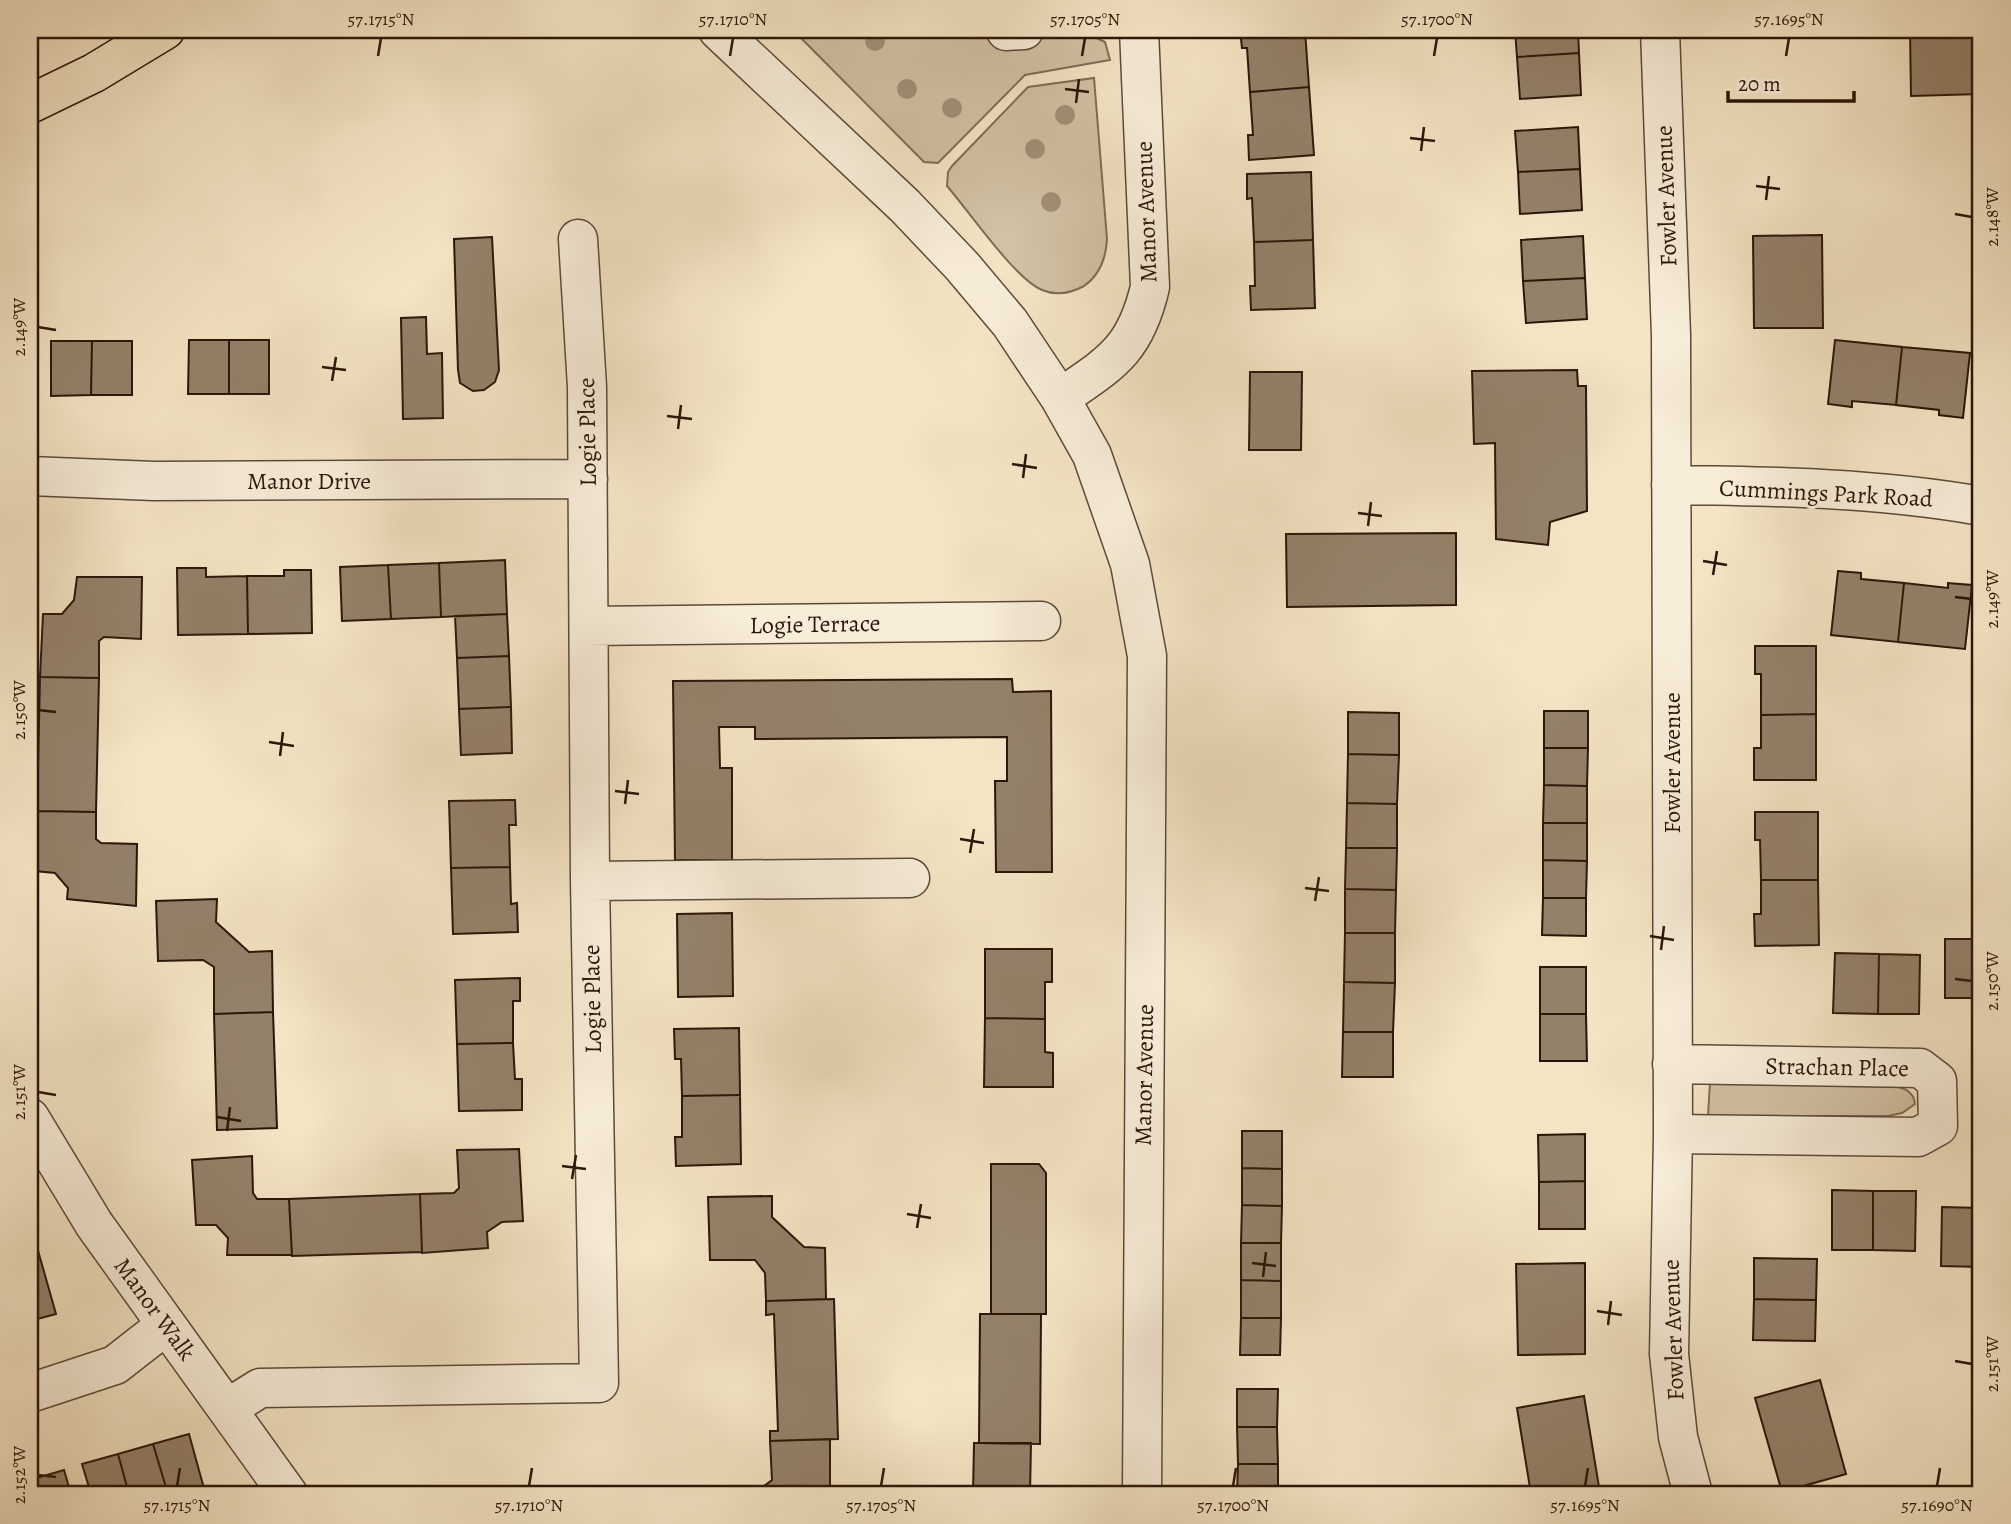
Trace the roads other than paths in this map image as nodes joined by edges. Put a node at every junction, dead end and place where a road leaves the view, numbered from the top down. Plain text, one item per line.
1 (165, 30) edge
2 (718, 30) edge
3 (1139, 30) edge
4 (1660, 30) edge
5 (30, 104) edge
6 (579, 239) dead end
7 (1059, 398) junction
8 (30, 476) edge
9 (588, 479) junction
10 (1671, 485) junction
11 (1981, 506) edge
12 (1041, 621) dead end
13 (589, 626) junction
14 (910, 878) dead end
15 (590, 881) junction
16 (1672, 1064) junction
17 (30, 1118) edge
18 (1673, 1134) junction
19 (165, 1326) junction
20 (30, 1392) edge
21 (228, 1408) junction
22 (288, 1494) edge
23 (1142, 1494) edge
24 (1693, 1494) edge

1 - 5 main road
2 - 7 street, Manor Avenue
3 - 7 street, Manor Avenue
4 - 10 street, Fowler Avenue
6 - 9 street, Logie Place
7 - 23 street, Manor Avenue
8 - 9 street, Manor Drive
9 - 13 street, Logie Place
10 - 11 street, Cummings Park Road
10 - 16 street, Fowler Avenue
12 - 13 street, Logie Terrace
13 - 15 street, Logie Place
14 - 15 street
15 - 21 street, Logie Place
16 - 18 street, Fowler Avenue
16 - 18 street, Strachan Place
17 - 19 street, Manor Walk
18 - 24 street, Fowler Avenue
19 - 20 street
19 - 21 street, Manor Walk
21 - 22 street, Manor Walk

